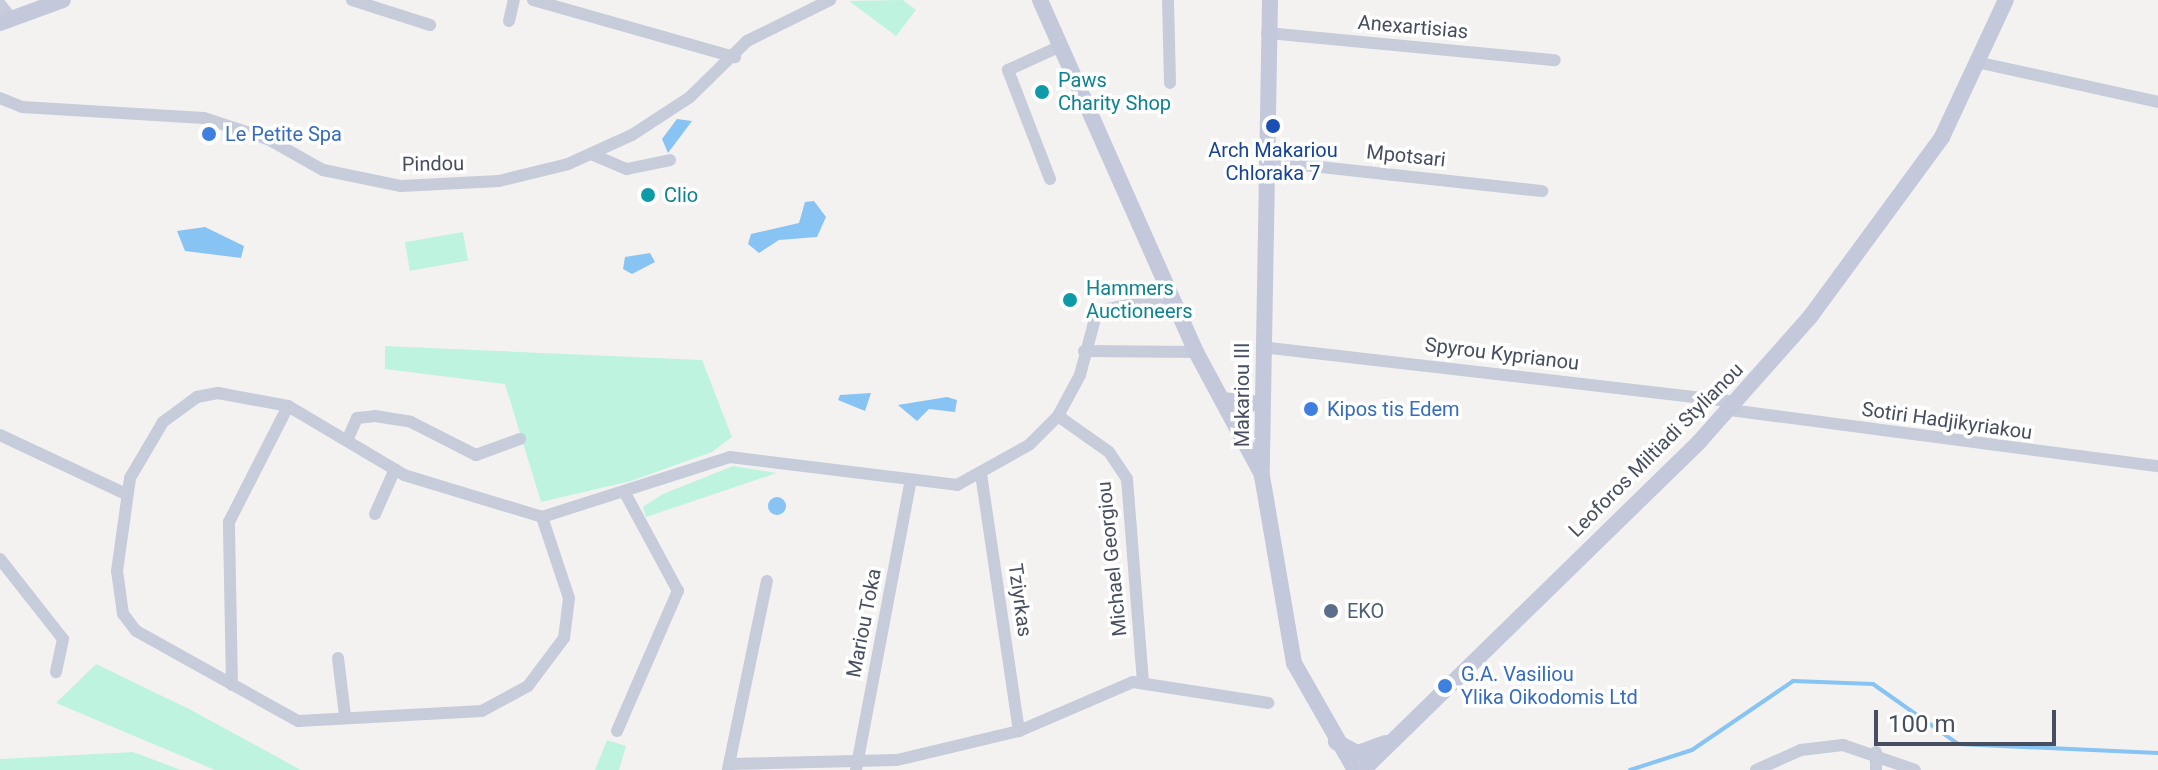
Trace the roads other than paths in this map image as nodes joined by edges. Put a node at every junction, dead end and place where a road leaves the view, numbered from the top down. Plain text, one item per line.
1 (63, 0) edge
2 (352, 0) edge
3 (514, 0) edge
4 (533, 0) edge
5 (830, 0) edge
6 (1040, 0) edge
7 (1168, 0) edge
8 (1270, 0) edge
9 (2006, 0) edge
10 (0, 4) edge
11 (6, 20) edge
12 (509, 21) dead end
13 (430, 25) dead end
14 (1267, 33) junction
15 (1061, 46) junction
16 (735, 57) junction
17 (1555, 60) dead end
18 (1981, 63) junction
19 (1170, 83) dead end
20 (0, 98) edge
21 (2158, 102) edge
22 (591, 154) junction
23 (670, 160) dead end
24 (1265, 161) junction
25 (1050, 179) dead end
26 (1542, 191) dead end
27 (1172, 297) junction
28 (1262, 347) junction
29 (1084, 351) junction
30 (1196, 352) junction
31 (1222, 400) junction
32 (1258, 404) junction
33 (288, 406) junction
34 (1734, 406) junction
35 (1058, 416) junction
36 (0, 435) edge
37 (349, 436) junction
38 (520, 439) dead end
39 (2158, 466) edge
40 (395, 469) junction
41 (981, 474) junction
42 (1262, 476) junction
43 (910, 484) junction
44 (126, 494) junction
45 (626, 495) junction
46 (375, 514) dead end
47 (542, 517) junction
48 (0, 559) edge
49 (767, 581) dead end
50 (338, 658) dead end
51 (56, 672) dead end
52 (1143, 682) junction
53 (232, 685) junction
54 (1268, 703) dead end
55 (345, 716) junction
56 (617, 731) dead end
57 (1019, 731) junction
58 (1334, 740) junction
59 (1390, 741) junction
60 (1876, 752) junction
61 (728, 767) edge
62 (857, 767) edge
63 (1355, 770) edge
64 (1363, 770) edge
65 (1381, 770) edge
66 (1757, 770) edge
67 (1876, 770) edge
68 (1915, 770) edge

1 - 11 main road
2 - 13 street
3 - 12 street
4 - 16 street
5 - 16 street, Pindou
6 - 15 main road
7 - 19 street
8 - 14 main road, Makariou III
9 - 18 main road, Leoforos Miltiadi Stylianou
10 - 11 street
14 - 17 street, Anexartisias
14 - 24 main road, Makariou III
15 - 25 street
15 - 27 main road
16 - 22 street, Pindou
18 - 21 street
18 - 34 main road, Leoforos Miltiadi Stylianou
20 - 22 street, Pindou
22 - 23 street
24 - 26 street, Mpotsari
24 - 28 main road, Makariou III
27 - 29 street
27 - 30 main road
28 - 32 main road, Makariou III
28 - 34 street, Spyrou Kyprianou
29 - 30 street
29 - 35 street
30 - 31 main road
31 - 32 main road
31 - 42 main road
32 - 42 main road, Makariou III
33 - 37 street
33 - 44 street
33 - 53 street
34 - 39 street, Sotiri Hadjikyriakou
34 - 59 main road, Leoforos Miltiadi Stylianou
35 - 41 street
35 - 52 street, Michael Georgiou
36 - 44 street
37 - 38 street
37 - 40 street
40 - 46 street
40 - 47 street
41 - 43 street
41 - 57 street, Tziyrkas
42 - 58 main road, Makariou III
43 - 45 street
43 - 62 street, Mariou Toka
44 - 53 street
45 - 47 street
45 - 56 street
47 - 55 street
48 - 51 street
49 - 61 street
50 - 55 street
52 - 54 street
52 - 57 street
53 - 55 street
57 - 62 street
58 - 59 main road
58 - 63 main road, Makariou III
59 - 64 main road, Leoforos Miltiadi Stylianou
59 - 65 main road
60 - 66 street
60 - 67 street
60 - 68 street
61 - 62 street

